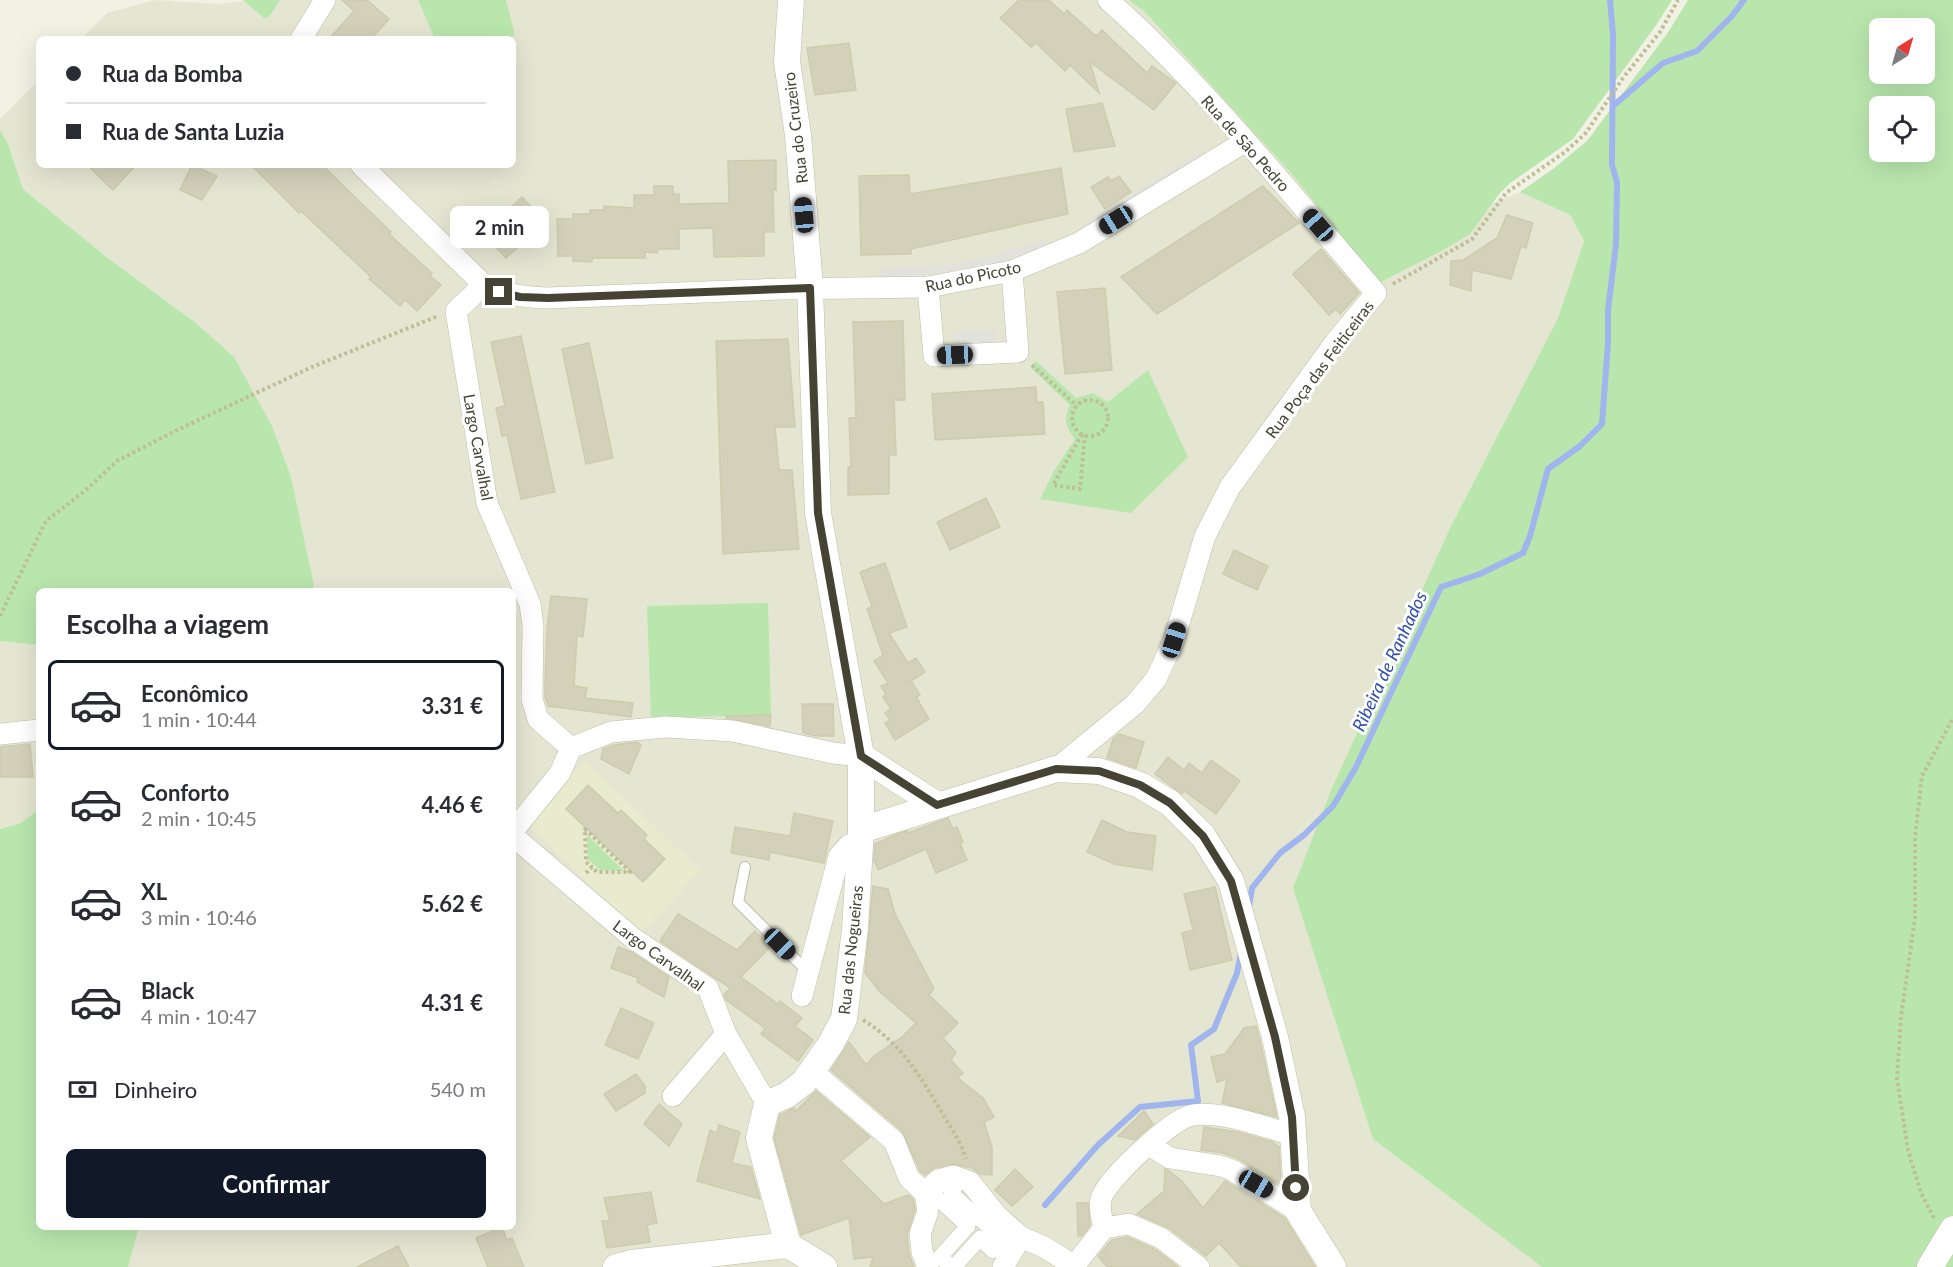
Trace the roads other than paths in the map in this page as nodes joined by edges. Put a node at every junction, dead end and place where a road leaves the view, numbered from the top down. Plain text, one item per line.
1 (325, 0) edge
2 (791, 0) edge
3 (1108, 0) edge
4 (303, 36) edge
5 (1246, 141) junction
6 (365, 168) edge
7 (1012, 270) junction
8 (482, 283) junction
9 (928, 287) junction
10 (810, 288) junction
11 (1376, 293) joint
12 (36, 730) edge
13 (0, 734) edge
14 (571, 748) junction
15 (861, 756) junction
16 (1056, 769) junction
17 (937, 805) junction
18 (516, 827) edge
19 (860, 837) junction
20 (516, 839) edge
21 (746, 867) dead end
22 (808, 972) junction
23 (802, 996) dead end
24 (726, 1034) junction
25 (812, 1071) junction
26 (673, 1096) dead end
27 (767, 1104) junction
28 (1293, 1135) junction
29 (1149, 1145) junction
30 (925, 1193) junction
31 (1298, 1210) junction
32 (1104, 1228) junction
33 (1949, 1235) edge
34 (1021, 1237) junction
35 (788, 1245) junction
36 (1075, 1266) edge
37 (616, 1267) edge
38 (824, 1267) edge
39 (928, 1267) edge
40 (953, 1267) edge
41 (1004, 1267) edge
42 (1199, 1267) edge
43 (1333, 1267) edge
44 (1930, 1267) edge

1 - 4 street
2 - 10 street, Rua do Cruzeiro
3 - 5 street, Rua de São Pedro
5 - 7 street, Rua do Picoto
5 - 11 street, Rua de São Pedro
6 - 8 street
7 - 9 street, Rua do Picoto
7 - 9 street
8 - 10 street, Rua do Picoto
8 - 14 street, Largo Carvalhal
9 - 10 street, Rua do Picoto
10 - 15 street, Rua do Cruzeiro
11 - 16 street, Rua Poça das Feiticeiras
12 - 13 street
14 - 15 street
14 - 18 street
15 - 17 street
15 - 19 street, Rua das Nogueiras
16 - 17 street
16 - 28 street
17 - 19 street
19 - 22 street
19 - 25 street, Rua das Nogueiras
20 - 24 street, Largo Carvalhal
21 - 22 lane
22 - 23 street
24 - 26 street
24 - 27 street, Largo Carvalhal
25 - 27 street, Rua das Nogueiras
25 - 30 street
27 - 35 street
28 - 29 street
28 - 31 street
29 - 31 street
29 - 32 street
30 - 34 street
30 - 39 street
31 - 43 street
32 - 36 street
32 - 42 street
33 - 44 street
34 - 36 street
34 - 41 street
35 - 37 street
35 - 38 street
40 - 40 street

